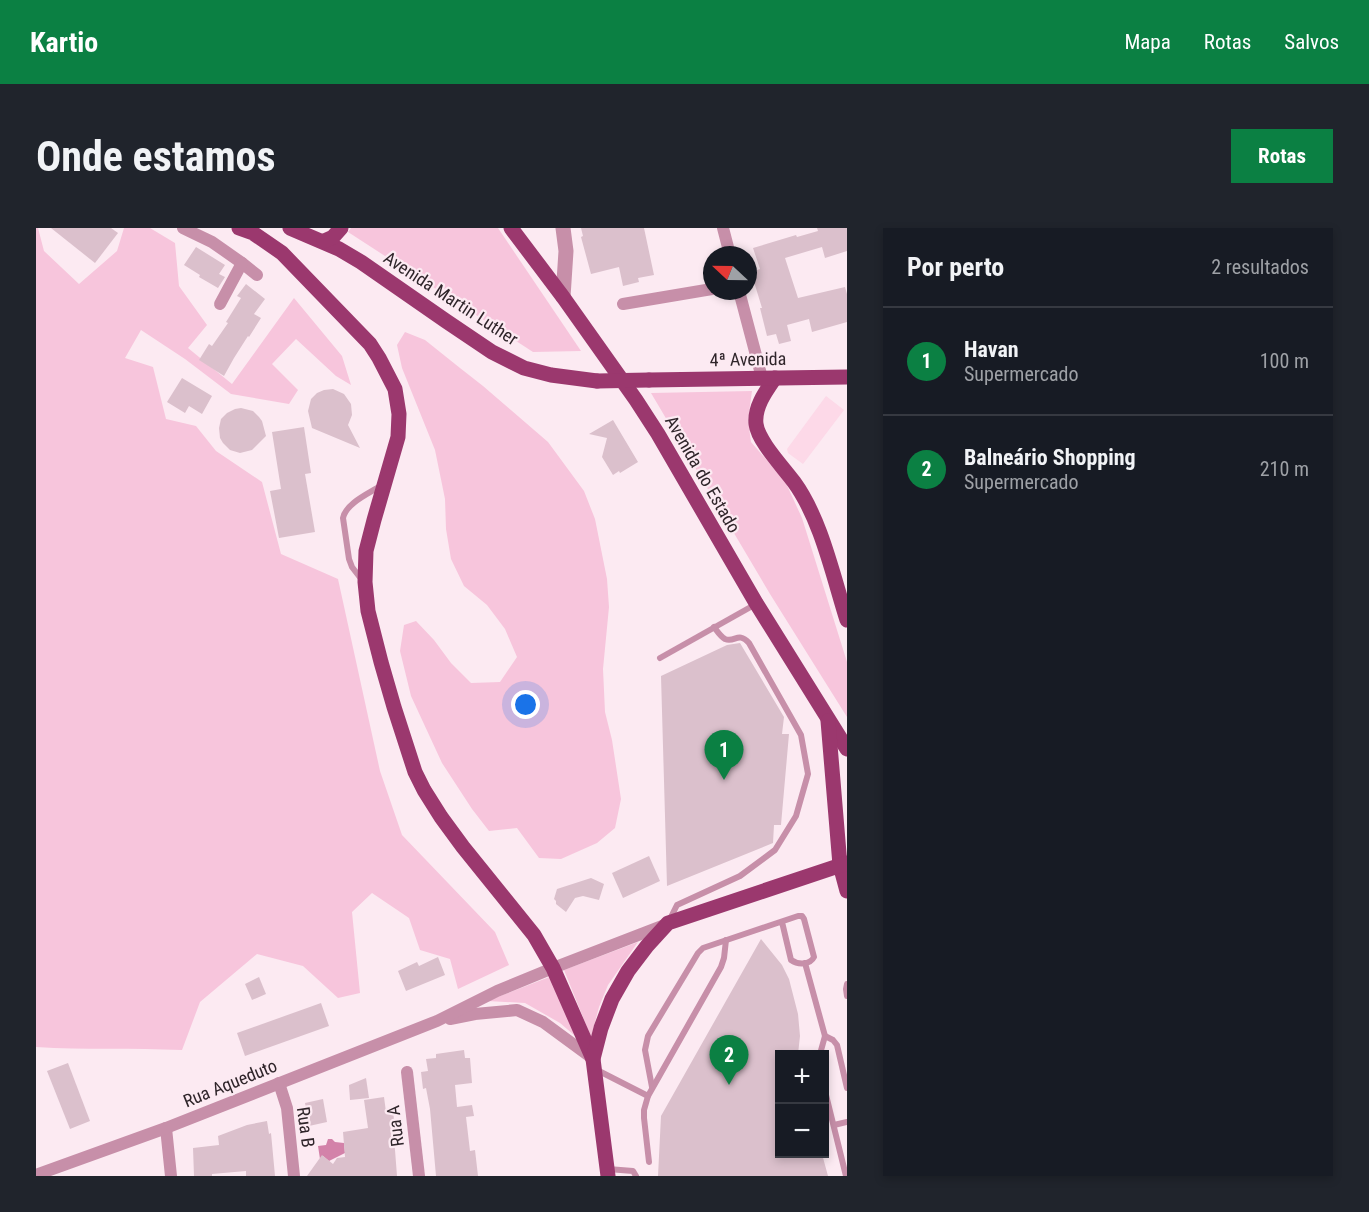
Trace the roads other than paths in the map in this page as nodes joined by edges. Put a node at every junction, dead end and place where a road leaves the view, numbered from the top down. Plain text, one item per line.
1 (183, 228) edge
2 (239, 228) edge
3 (290, 228) edge
4 (341, 228) edge
5 (511, 228) edge
6 (563, 228) edge
7 (723, 228) edge
8 (324, 241) junction
9 (728, 246) edge
10 (242, 263) junction
11 (257, 275) dead end
12 (703, 291) edge
13 (562, 297) junction
14 (742, 300) edge
15 (220, 304) dead end
16 (623, 304) dead end
17 (847, 377) edge
18 (769, 378) junction
19 (649, 380) joint
20 (385, 482) junction
21 (365, 582) junction
22 (756, 603) junction
23 (847, 620) edge
24 (714, 627) junction
25 (660, 658) dead end
26 (828, 719) junction
27 (847, 749) edge
28 (847, 849) edge
29 (844, 864) edge
30 (847, 891) edge
31 (782, 922) junction
32 (668, 923) junction
33 (726, 940) junction
34 (805, 963) junction
35 (553, 968) junction
36 (847, 984) edge
37 (847, 996) edge
38 (437, 1021) junction
39 (825, 1036) junction
40 (821, 1050) edge
41 (593, 1064) junction
42 (407, 1072) dead end
43 (279, 1083) junction
44 (652, 1087) junction
45 (847, 1088) edge
46 (648, 1096) junction
47 (829, 1104) edge
48 (847, 1122) edge
49 (834, 1125) junction
50 (166, 1128) junction
51 (649, 1162) dead end
52 (607, 1173) edge
53 (36, 1175) edge
54 (171, 1176) edge
55 (294, 1176) edge
56 (419, 1176) edge
57 (636, 1176) edge
58 (846, 1176) edge

1 - 10 street
2 - 20 main road
3 - 8 main road, Avenida Martin Luther
4 - 8 main road
5 - 13 main road, Avenida do Estado
6 - 13 street
7 - 9 street
8 - 19 main road, Avenida Martin Luther, bridge
10 - 11 street
10 - 15 street
12 - 16 street
13 - 22 main road, Avenida do Estado
14 - 18 street
17 - 18 main road, 4ª Avenida
18 - 19 main road, 4ª Avenida
18 - 23 main road
20 - 21 main road
20 - 21 lane
21 - 35 main road
22 - 24 lane
22 - 26 main road, Avenida do Estado
24 - 25 lane
24 - 32 lane
26 - 27 main road, Avenida do Estado
26 - 29 main road
28 - 29 main road
29 - 30 main road
29 - 32 main road
31 - 33 lane
31 - 34 lane
31 - 34 lane
32 - 35 street, Rua Aqueduto
32 - 41 main road
33 - 44 lane
33 - 44 lane
34 - 39 lane
35 - 38 street, Rua Aqueduto
35 - 41 main road
36 - 37 lane
38 - 41 street, Rua Aqueduto
38 - 43 street, Rua Aqueduto
39 - 40 lane
39 - 45 lane
41 - 46 lane
41 - 52 main road
42 - 56 street, Rua A
43 - 50 street, Rua Aqueduto
43 - 55 street, Rua B
44 - 46 lane
46 - 51 lane
47 - 49 lane
48 - 49 lane
49 - 58 lane
50 - 53 street, Rua Aqueduto
50 - 54 street
52 - 57 lane

